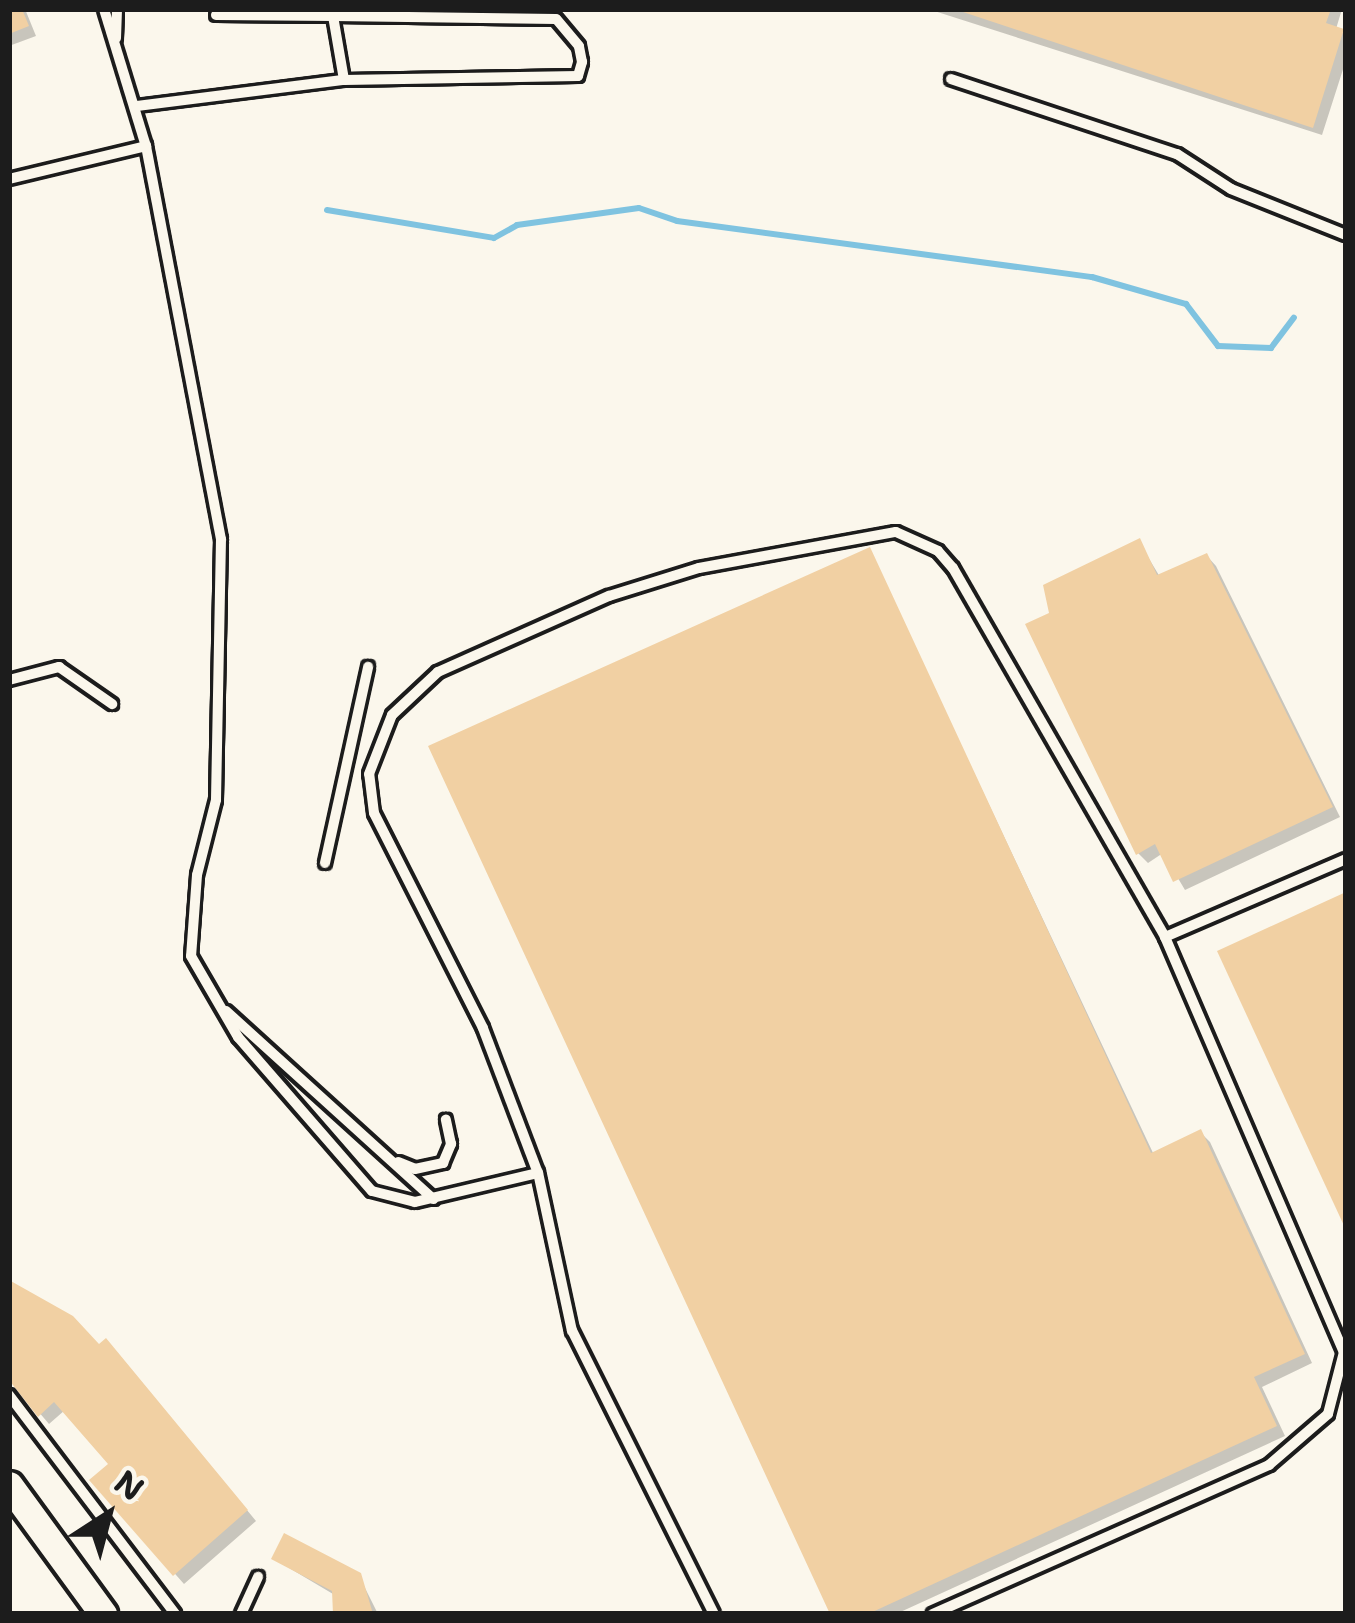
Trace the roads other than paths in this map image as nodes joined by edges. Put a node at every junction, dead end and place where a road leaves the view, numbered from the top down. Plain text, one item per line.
1 (104, 9) edge
2 (117, 9) edge
3 (216, 15) dead end
4 (333, 16) junction
5 (116, 54) junction
6 (951, 79) dead end
7 (344, 80) junction
8 (137, 106) junction
9 (146, 146) junction
10 (9, 179) edge
11 (1346, 235) edge
12 (368, 667) dead end
13 (9, 680) edge
14 (112, 704) dead end
15 (1346, 859) edge
16 (325, 862) dead end
17 (1166, 938) junction
18 (210, 997) junction
19 (446, 1120) dead end
20 (394, 1160) junction
21 (538, 1173) junction
22 (433, 1199) junction
23 (9, 1394) edge
24 (9, 1485) edge
25 (258, 1577) dead end
26 (103, 1614) edge
27 (175, 1614) edge
28 (241, 1614) edge
29 (714, 1614) edge
30 (933, 1614) edge

1 - 5 lane
2 - 5 lane
3 - 4 lane
4 - 7 lane
4 - 7 lane
5 - 8 lane
6 - 11 lane
7 - 8 lane
8 - 9 lane
9 - 10 lane
9 - 18 lane
12 - 16 lane
13 - 14 lane
15 - 17 lane
17 - 21 lane
17 - 30 lane
18 - 20 lane
18 - 22 lane
19 - 20 lane
20 - 22 lane
21 - 22 lane
21 - 29 lane
23 - 27 lane
24 - 26 street
25 - 28 lane

